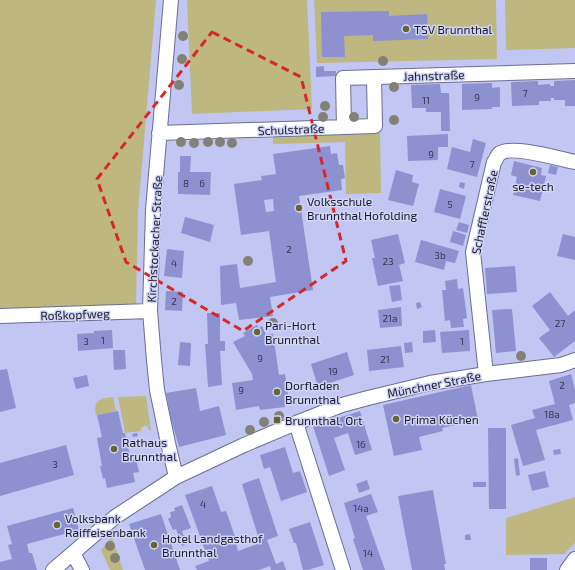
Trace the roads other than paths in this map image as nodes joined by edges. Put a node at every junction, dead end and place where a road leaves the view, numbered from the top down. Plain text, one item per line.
1 (171, 0) edge
2 (575, 71) edge
3 (374, 78) junction
4 (344, 127) junction
5 (159, 133) junction
6 (575, 162) edge
7 (150, 312) junction
8 (0, 316) edge
9 (575, 360) edge
10 (486, 374) junction
11 (296, 423) junction
12 (176, 477) junction
13 (73, 553) junction
14 (575, 559) edge
15 (53, 570) edge
16 (82, 570) edge
17 (343, 570) edge
18 (567, 570) edge

1 - 5 street, Kirchstockacher Straße
2 - 3 street, Jahnstraße
3 - 4 street, Schulstraße
3 - 4 street, Jahnstraße
4 - 5 street, Schulstraße
5 - 7 street, Kirchstockacher Straße
6 - 10 street, Schafflerstraße
7 - 8 street, Roßkopfweg
7 - 12 street, Kirchstockacher Straße
9 - 10 street, Münchner Straße
10 - 11 street, Münchner Straße
11 - 12 street, Münchner Straße
11 - 17 street
12 - 13 street, Münchner Straße
13 - 15 street, Münchner Straße
13 - 16 street
14 - 18 street

